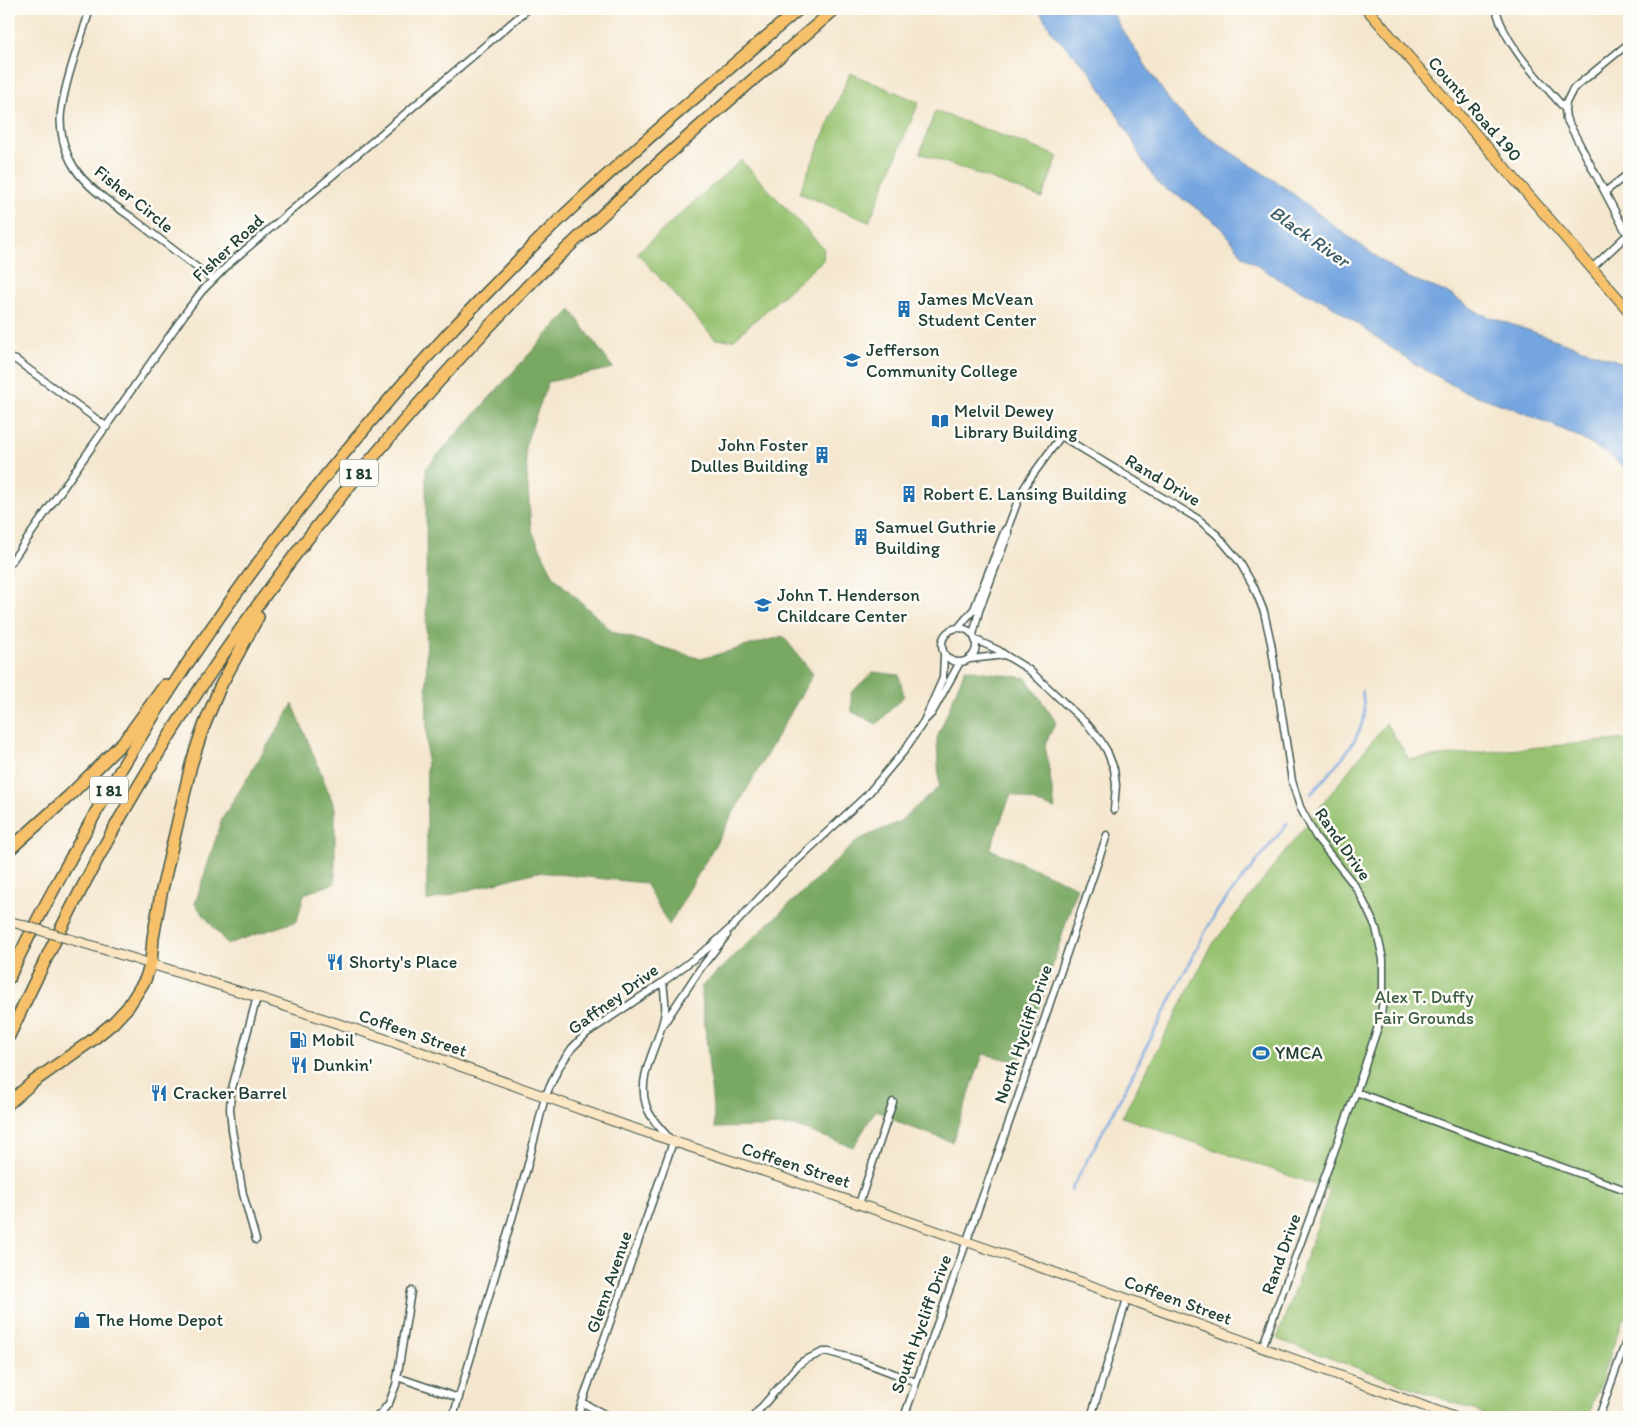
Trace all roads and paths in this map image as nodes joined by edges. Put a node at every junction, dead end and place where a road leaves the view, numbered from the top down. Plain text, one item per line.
1 (90, 9) edge
2 (528, 9) edge
3 (799, 9) edge
4 (835, 9) edge
5 (1367, 9) edge
6 (1496, 9) edge
7 (1629, 42) edge
8 (1565, 109) junction
9 (1629, 173) edge
10 (1605, 192) junction
11 (1628, 236) edge
12 (1592, 268) junction
13 (213, 280) junction
14 (1629, 312) edge
15 (9, 358) edge
16 (107, 427) junction
17 (1008, 527) junction
18 (9, 565) edge
19 (279, 576) junction
20 (223, 611) junction
21 (958, 628) junction
22 (974, 638) junction
23 (944, 654) junction
24 (1005, 655) junction
25 (970, 659) junction
26 (960, 662) junction
27 (924, 721) junction
28 (1114, 810) dead end
29 (1106, 835) dead end
30 (9, 850) edge
31 (9, 920) edge
32 (735, 924) junction
33 (151, 963) junction
34 (9, 978) edge
35 (663, 982) junction
36 (258, 997) junction
37 (659, 1032) junction
38 (9, 1036) edge
39 (1356, 1092) junction
40 (545, 1097) junction
41 (893, 1102) dead end
42 (9, 1103) edge
43 (673, 1142) junction
44 (1629, 1191) edge
45 (859, 1204) junction
46 (256, 1240) dead end
47 (966, 1242) junction
48 (411, 1291) dead end
49 (1127, 1299) junction
50 (1629, 1333) edge
51 (1262, 1348) junction
52 (397, 1377) junction
53 (916, 1382) junction
54 (459, 1398) junction
55 (583, 1403) junction
56 (1629, 1408) edge
57 (376, 1417) edge
58 (453, 1417) edge
59 (577, 1417) edge
60 (610, 1417) edge
61 (753, 1417) edge
62 (904, 1417) edge
63 (1091, 1417) edge
64 (1454, 1417) edge
65 (1599, 1417) edge
66 (1626, 1417) edge

1 - 13 street, Fisher Circle
2 - 13 street, Fisher Road
3 - 20 highway, I 81
4 - 19 highway, I 81
5 - 12 main road, County Road 190
6 - 8 street
7 - 8 street
8 - 10 street
9 - 10 street
10 - 11 street
11 - 12 street
12 - 14 main road, County Road 190
13 - 16 street, Fisher Road
15 - 16 street
16 - 18 street, Fisher Road
17 - 21 street
17 - 22 street
17 - 39 street, Rand Drive
19 - 33 highway
19 - 38 highway, I 81
20 - 30 highway
20 - 34 highway, I 81
21 - 22 street
21 - 23 street
22 - 24 street
22 - 25 street
23 - 26 street
23 - 27 street, Gaffney Drive
24 - 25 street
24 - 28 street
25 - 26 street
26 - 27 street, Gaffney Drive
27 - 32 street, Gaffney Drive
29 - 47 street, North Hycliff Drive
31 - 33 main road, Coffeen Street, bridge
32 - 35 street, Gaffney Drive
32 - 37 street
33 - 36 main road, Coffeen Street
33 - 42 highway
35 - 37 street
35 - 40 street, Gaffney Drive
36 - 40 main road, Coffeen Street
36 - 46 street
37 - 43 street
39 - 44 street
39 - 51 street, Rand Drive
40 - 43 main road, Coffeen Street
40 - 54 street, Gaffney Drive
41 - 45 street
43 - 45 main road, Coffeen Street
43 - 55 street, Glenn Avenue
45 - 47 main road, Coffeen Street
47 - 49 main road, Coffeen Street
47 - 53 street, South Hycliff Drive
48 - 52 street
49 - 51 main road, Coffeen Street
49 - 63 street
50 - 65 street
51 - 64 main road, Coffeen Street
52 - 54 street
52 - 57 street
53 - 61 street
53 - 62 street, South Hycliff Drive
54 - 58 street, Gaffney Drive
55 - 59 street, Glenn Avenue
55 - 60 street
56 - 66 street

